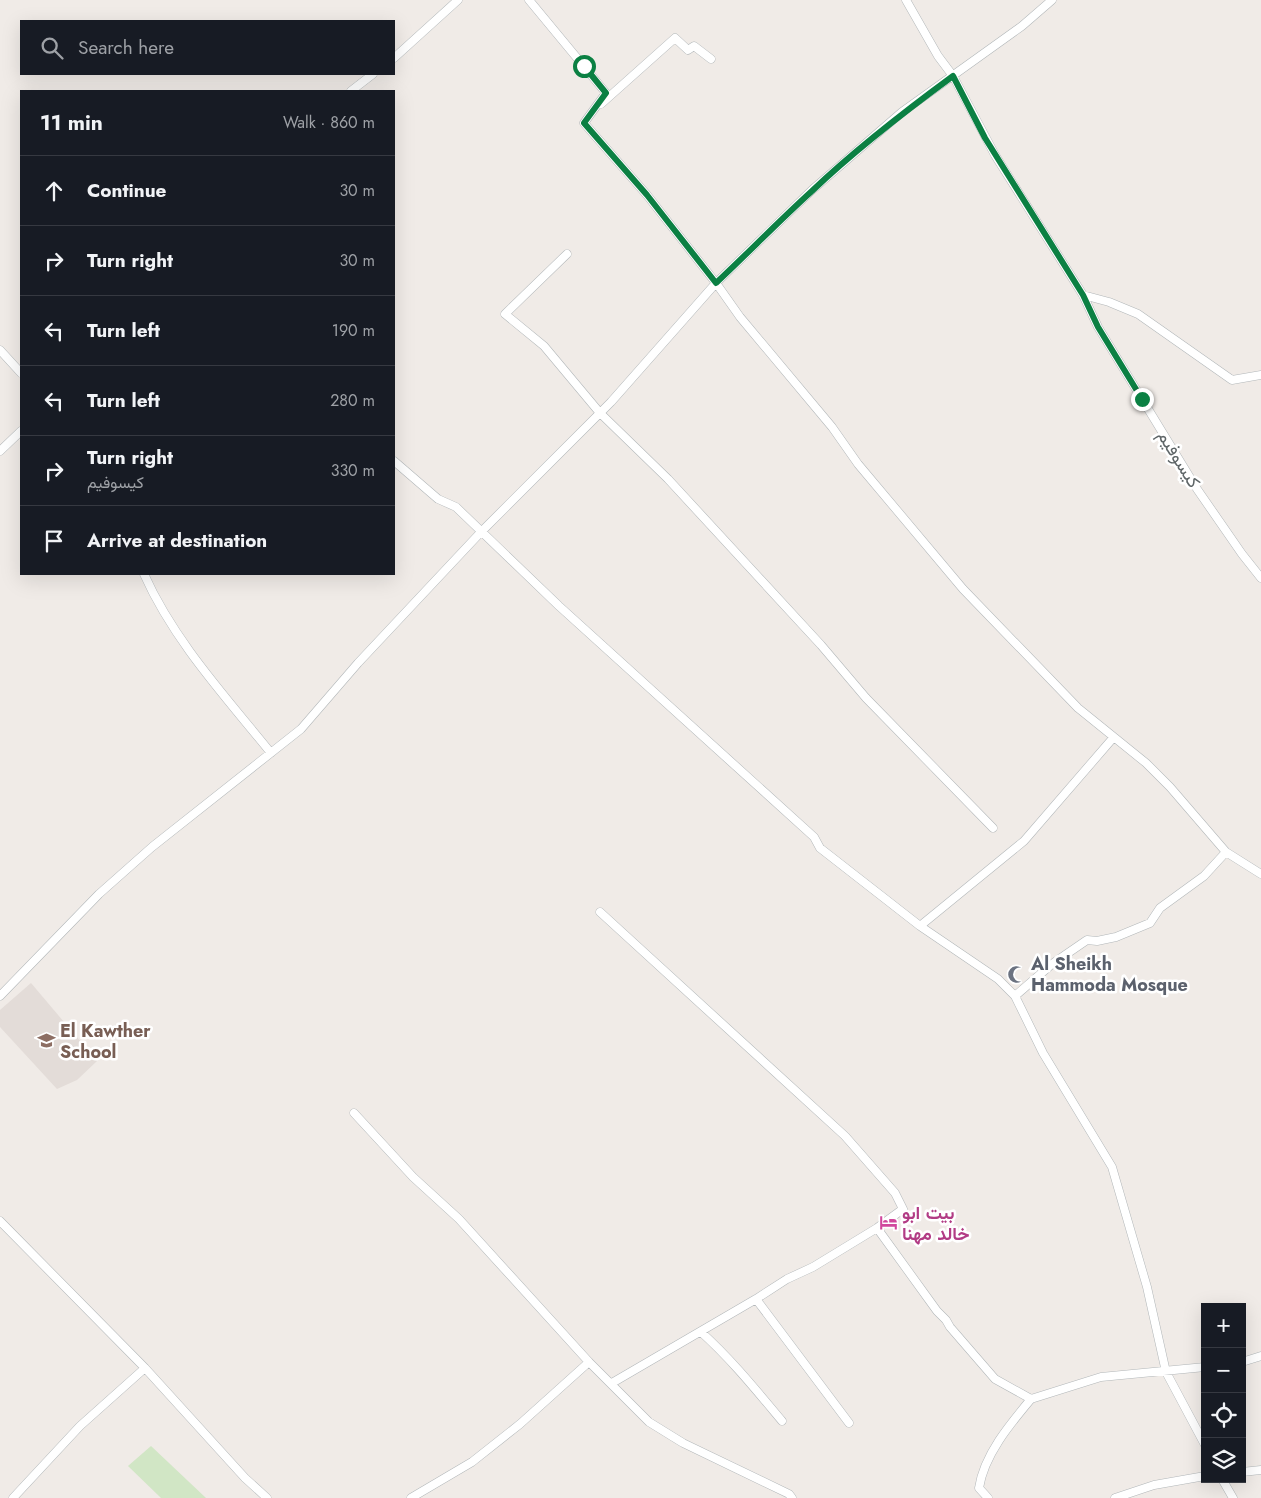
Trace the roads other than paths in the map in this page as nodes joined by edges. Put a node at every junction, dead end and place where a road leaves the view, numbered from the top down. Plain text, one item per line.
1 (458, 0) edge
2 (529, 0) edge
3 (906, 0) edge
4 (1052, 0) edge
5 (395, 57) edge
6 (711, 59) dead end
7 (372, 75) edge
8 (953, 76) junction
9 (351, 90) edge
10 (594, 111) junction
11 (567, 254) dead end
12 (716, 283) junction
13 (1083, 295) junction
14 (0, 350) edge
15 (20, 372) edge
16 (1261, 375) edge
17 (600, 413) junction
18 (20, 432) edge
19 (0, 451) edge
20 (395, 462) edge
21 (482, 532) junction
22 (144, 575) edge
23 (1261, 578) edge
24 (1113, 738) junction
25 (271, 753) junction
26 (993, 828) dead end
27 (1226, 852) junction
28 (1261, 874) edge
29 (600, 912) dead end
30 (920, 926) junction
31 (0, 996) edge
32 (1015, 996) junction
33 (354, 1113) dead end
34 (0, 1221) edge
35 (877, 1228) junction
36 (756, 1299) junction
37 (701, 1332) junction
38 (1261, 1356) edge
39 (1246, 1361) edge
40 (589, 1362) junction
41 (145, 1368) junction
42 (1201, 1368) edge
43 (1166, 1372) junction
44 (612, 1383) junction
45 (1030, 1399) junction
46 (782, 1421) dead end
47 (849, 1423) dead end
48 (1201, 1438) edge
49 (1261, 1470) edge
50 (1246, 1472) edge
51 (1201, 1477) edge
52 (1224, 1483) edge
53 (13, 1498) edge
54 (267, 1498) edge
55 (411, 1498) edge
56 (792, 1498) edge
57 (988, 1498) edge
58 (1115, 1498) edge
59 (1233, 1498) edge

1 - 5 street
2 - 10 street
3 - 8 street, كيسوفيم
4 - 8 street
6 - 10 street
7 - 9 street
8 - 12 street
8 - 13 street, كيسوفيم
10 - 12 street
11 - 17 street
12 - 17 street
12 - 24 street
13 - 16 street
13 - 23 street, كيسوفيم
14 - 15 street
17 - 21 street
17 - 26 street
18 - 19 street
20 - 21 street
21 - 25 street
21 - 30 street
22 - 25 street
24 - 27 street
24 - 30 street
25 - 31 street
27 - 28 street
27 - 32 street
29 - 35 street
30 - 32 street
32 - 43 street
33 - 40 street
34 - 41 street
35 - 36 street
35 - 45 street
36 - 37 street
36 - 47 street
37 - 44 street
37 - 46 street
38 - 39 street
40 - 44 street
40 - 55 street
41 - 53 street
41 - 54 street
42 - 43 street
43 - 45 street
43 - 48 street
44 - 56 street
45 - 57 street
49 - 50 street
51 - 58 street
52 - 59 street

